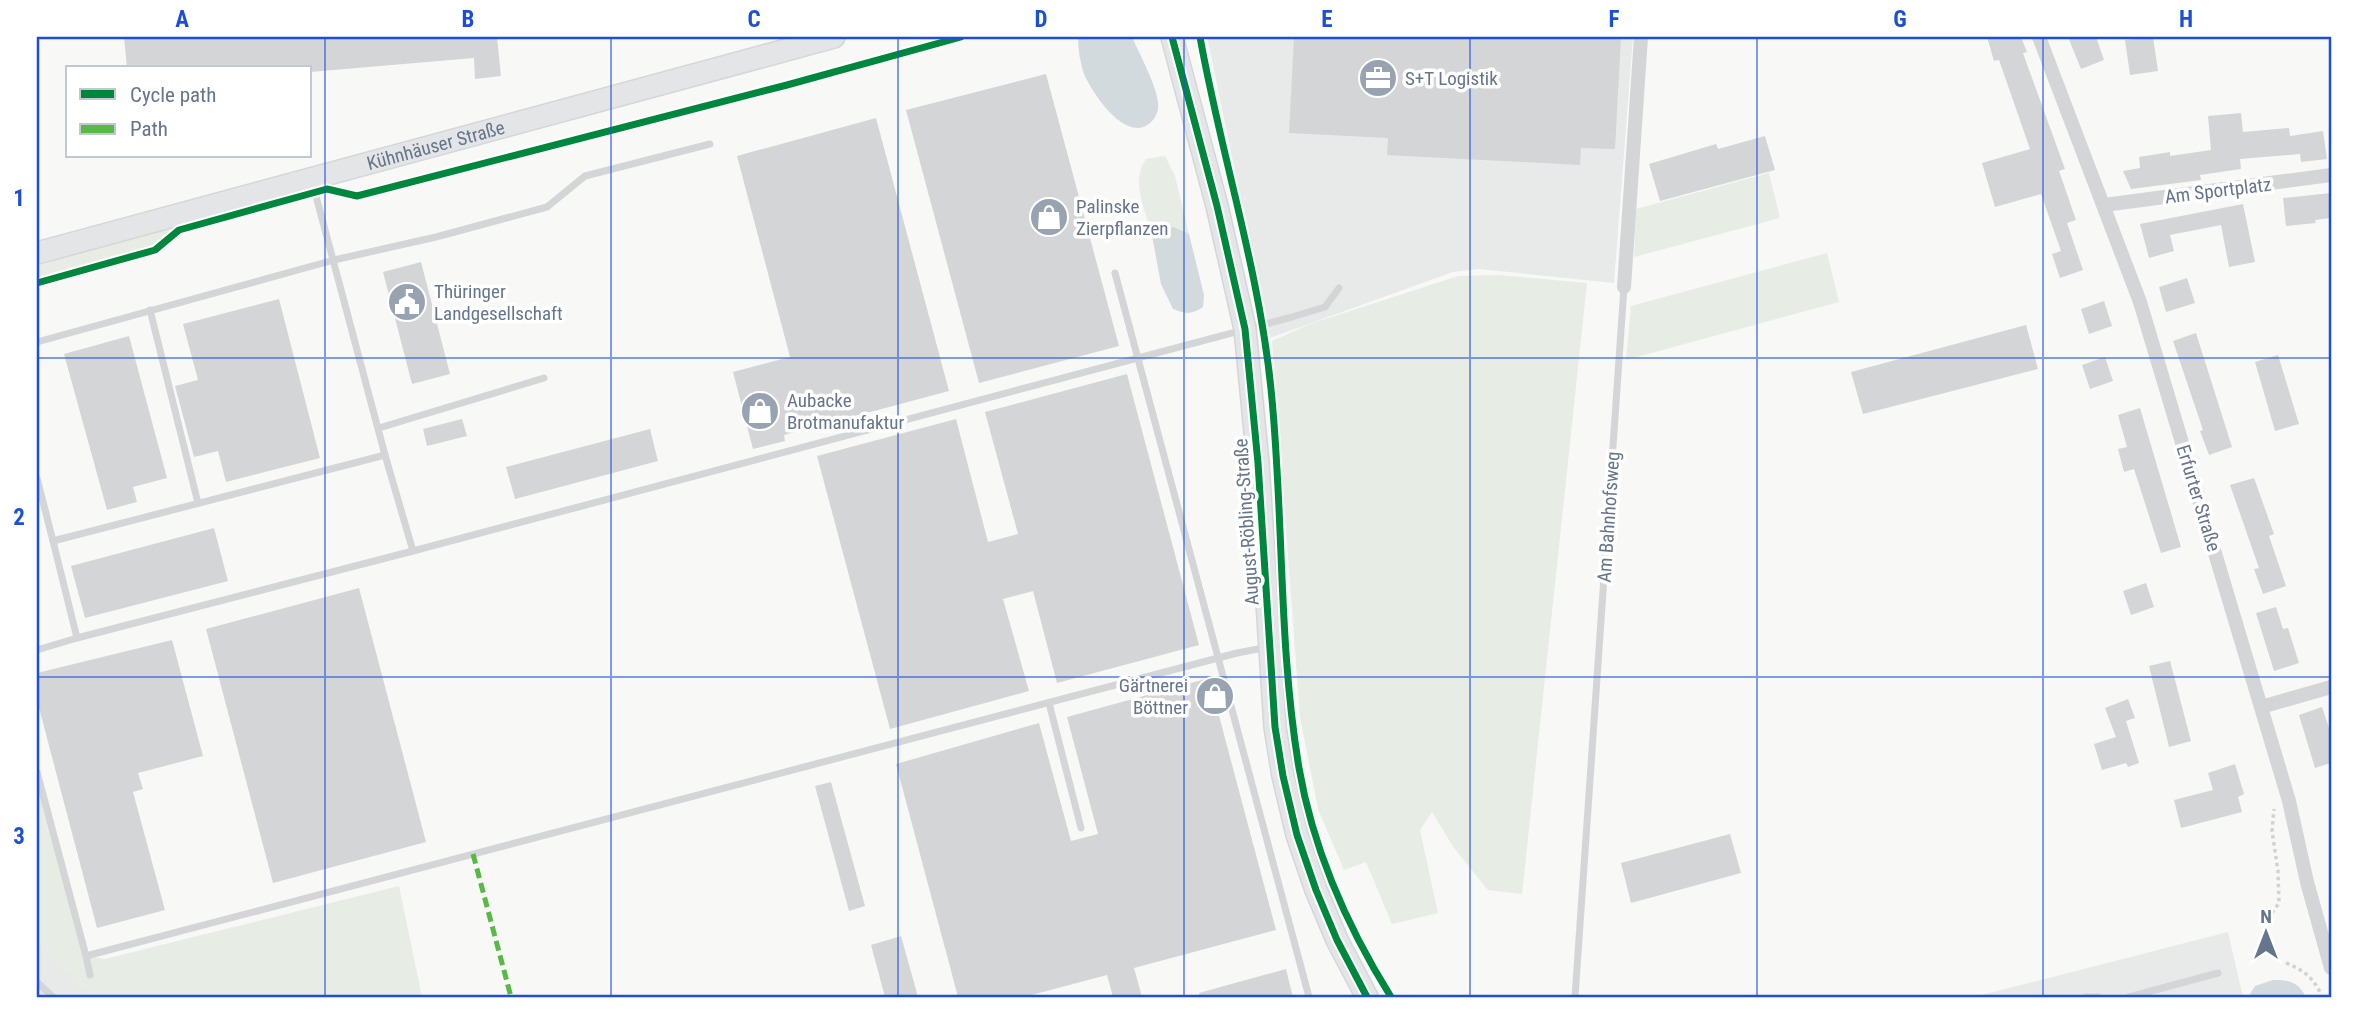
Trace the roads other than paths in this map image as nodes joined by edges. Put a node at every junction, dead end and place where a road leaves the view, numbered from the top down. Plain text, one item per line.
1 (834, 37) edge
2 (1172, 37) edge
3 (1641, 37) edge
4 (2039, 37) edge
5 (710, 144) dead end
6 (2331, 175) edge
7 (311, 177) junction
8 (2104, 205) junction
9 (37, 253) edge
10 (334, 260) junction
11 (1115, 273) dead end
12 (1624, 286) joint
13 (1339, 288) dead end
14 (150, 310) junction
15 (1245, 329) junction
16 (37, 342) edge
17 (1138, 358) junction
18 (544, 378) dead end
19 (379, 428) junction
20 (385, 454) junction
21 (37, 478) edge
22 (198, 503) junction
23 (53, 541) junction
24 (413, 551) junction
25 (77, 638) junction
26 (1269, 647) junction
27 (37, 650) edge
28 (1219, 658) junction
29 (2331, 687) edge
30 (1049, 703) junction
31 (2261, 707) junction
32 (37, 772) edge
33 (1081, 828) dead end
34 (86, 956) junction
35 (2331, 968) edge
36 (2218, 973) dead end
37 (90, 975) dead end
38 (37, 982) edge
39 (53, 997) edge
40 (1309, 997) edge
41 (1367, 997) edge
42 (1575, 997) edge
43 (2086, 997) edge
44 (2098, 997) edge
45 (2129, 997) edge

1 - 7 street, Kühnhäuser Straße
2 - 15 street, August-Röbling-Straße
3 - 12 street, Am Bahnhofsweg
4 - 8 street, Erfurter Straße
5 - 10 lane
6 - 8 street, Am Sportplatz
7 - 9 street, Kühnhäuser Straße
7 - 10 lane
8 - 31 street, Erfurter Straße
10 - 14 lane
10 - 19 lane
11 - 17 lane
12 - 42 lane, Am Bahnhofsweg
13 - 15 lane
14 - 16 lane
14 - 22 lane
15 - 17 lane
15 - 26 street, August-Röbling-Straße
17 - 24 lane
17 - 28 lane
18 - 19 lane
19 - 20 lane
20 - 22 lane
20 - 24 lane
21 - 23 lane
22 - 23 lane
23 - 25 lane
24 - 25 lane
25 - 27 lane
26 - 28 lane
26 - 41 street, August-Röbling-Straße
28 - 30 lane
28 - 40 lane
29 - 31 street
30 - 33 lane
30 - 34 lane
31 - 35 street, Erfurter Straße
32 - 34 lane
34 - 37 lane
36 - 45 lane
38 - 39 lane
43 - 44 lane

